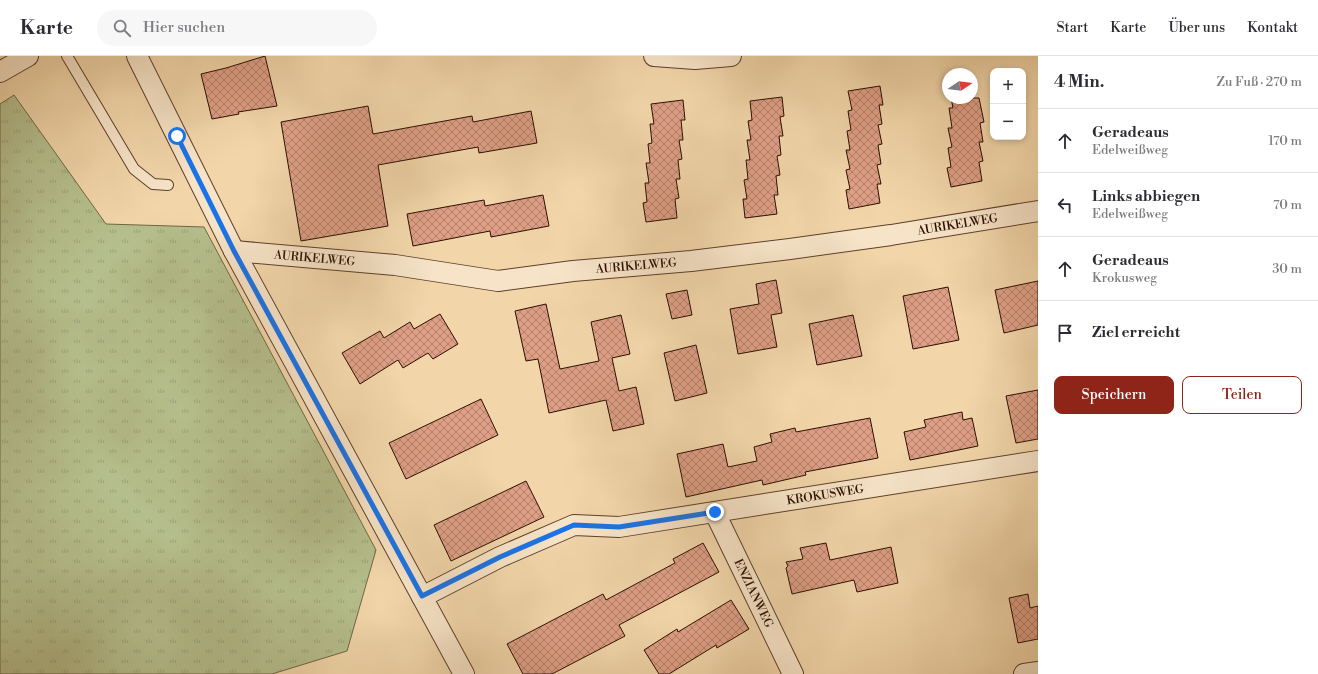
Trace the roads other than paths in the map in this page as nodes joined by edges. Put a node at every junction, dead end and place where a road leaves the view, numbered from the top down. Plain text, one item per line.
1 (28, 56) edge
2 (67, 56) edge
3 (137, 56) edge
4 (654, 56) edge
5 (731, 56) edge
6 (0, 72) edge
7 (168, 185) dead end
8 (1038, 211) edge
9 (234, 251) junction
10 (1038, 461) edge
11 (715, 512) junction
12 (422, 596) junction
13 (1038, 672) edge
14 (464, 674) edge
15 (793, 674) edge
16 (1024, 674) edge

1 - 6 street
2 - 7 lane
3 - 9 street
4 - 5 street
8 - 9 street, AURIKELWEG
9 - 12 street
10 - 11 street, KROKUSWEG
11 - 12 street, KROKUSWEG
11 - 15 street, ENZIANWEG
12 - 14 street
13 - 16 street

